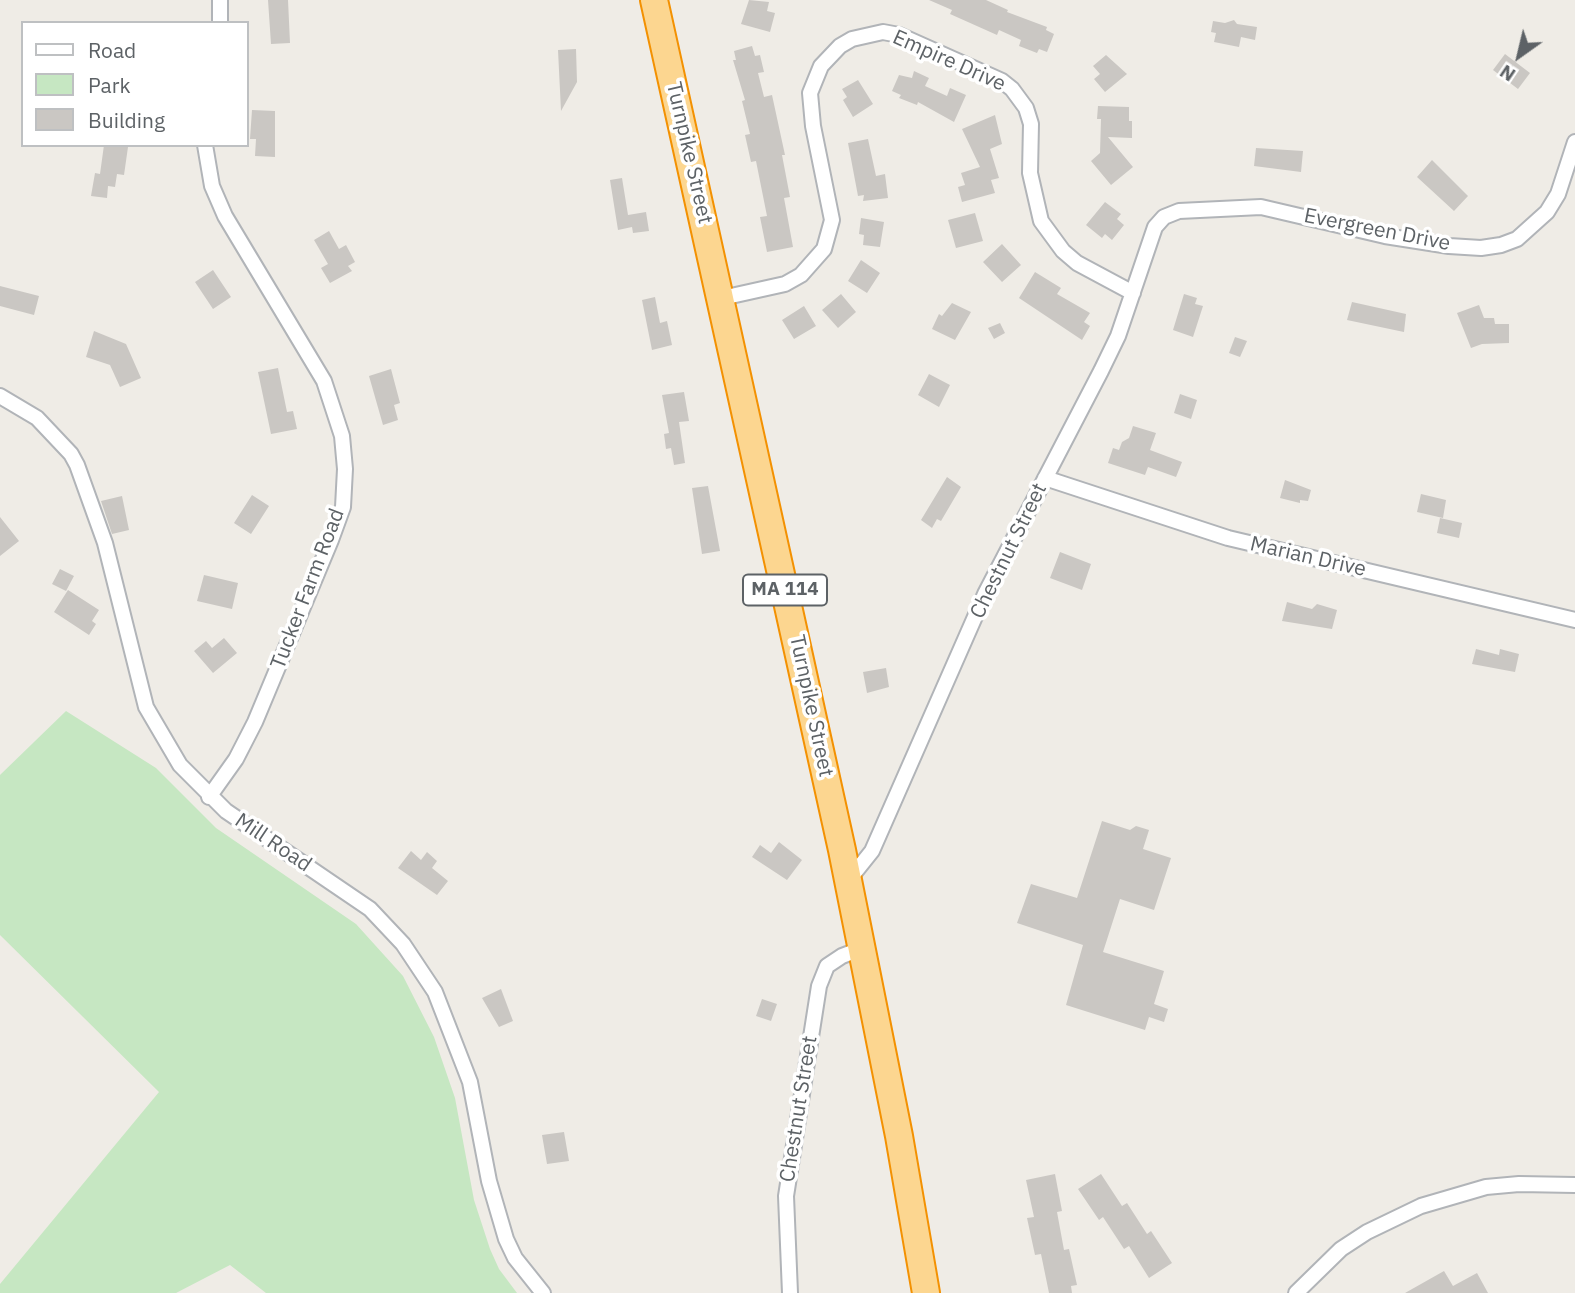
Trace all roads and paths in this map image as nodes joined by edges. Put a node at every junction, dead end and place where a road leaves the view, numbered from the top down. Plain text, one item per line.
1 (220, 0) edge
2 (654, 0) edge
3 (220, 21) edge
4 (1575, 142) edge
5 (205, 147) edge
6 (1164, 217) joint
7 (1133, 293) junction
8 (722, 298) junction
9 (0, 396) edge
10 (1045, 478) junction
11 (1575, 620) edge
12 (209, 797) junction
13 (847, 882) junction
14 (863, 948) junction
15 (1575, 1185) edge
16 (543, 1293) edge
17 (790, 1293) edge
18 (926, 1293) edge
19 (1296, 1293) edge

1 - 3 street
2 - 8 highway, Turnpike Street / MA 114
4 - 6 street, Evergreen Drive
5 - 12 street, Tucker Farm Road
6 - 7 street, Chestnut Street
7 - 8 street, Empire Drive
7 - 10 street, Chestnut Street
8 - 13 highway, Turnpike Street / MA 114
9 - 12 street, Mill Road
10 - 11 street, Marian Drive
10 - 13 street, Chestnut Street
12 - 16 street, Mill Road
13 - 14 highway, Turnpike Street / MA 114
14 - 17 street, Chestnut Street
14 - 18 highway, Turnpike Street / MA 114
15 - 19 street

